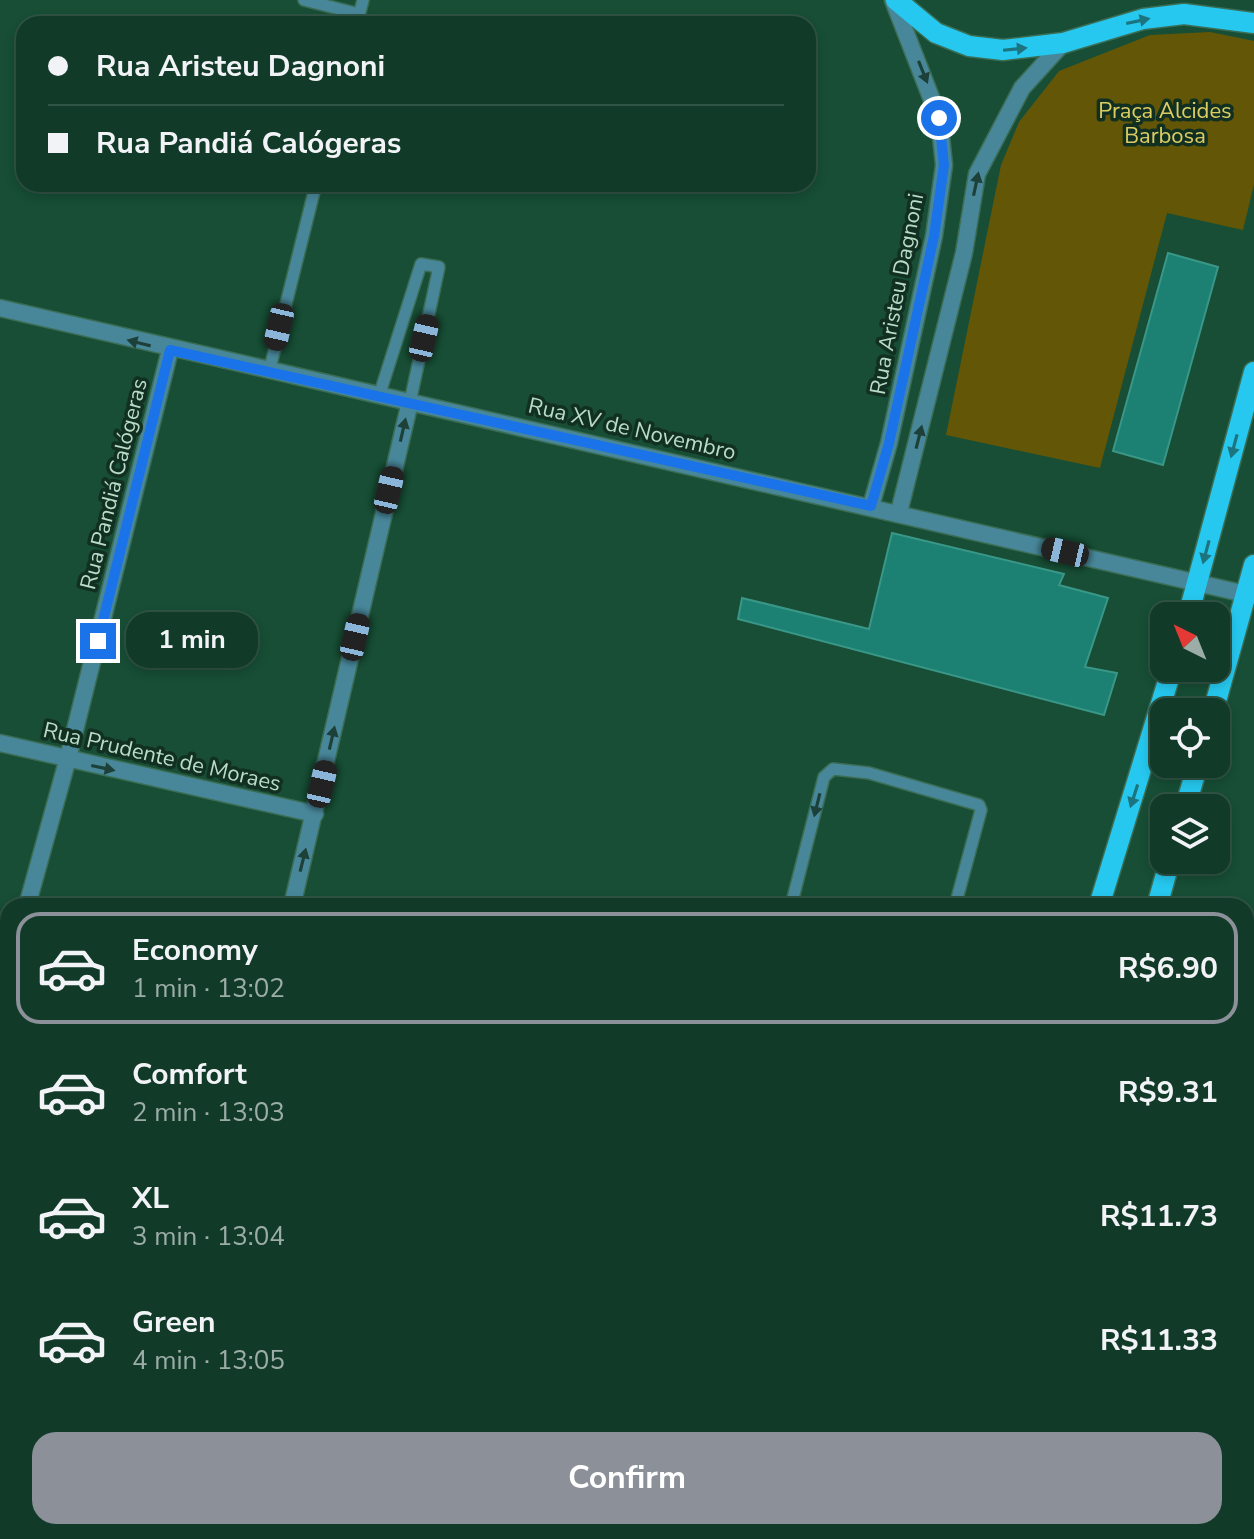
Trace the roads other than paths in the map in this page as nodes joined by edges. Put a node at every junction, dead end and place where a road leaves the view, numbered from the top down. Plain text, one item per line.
1 (304, 0) edge
2 (894, 0) edge
3 (349, 16) edge
4 (1254, 23) edge
5 (1063, 43) junction
6 (314, 192) edge
7 (0, 308) edge
8 (170, 350) junction
9 (269, 372) junction
10 (1254, 372) edge
11 (379, 396) junction
12 (410, 402) junction
13 (871, 506) junction
14 (899, 512) junction
15 (1254, 565) edge
16 (1197, 583) junction
17 (1250, 595) edge
18 (1192, 602) edge
19 (1168, 682) edge
20 (1217, 698) edge
21 (0, 743) edge
22 (68, 758) junction
23 (315, 814) junction
24 (1166, 874) edge
25 (29, 898) edge
26 (294, 898) edge
27 (793, 898) edge
28 (957, 898) edge
29 (1101, 898) edge
30 (1159, 898) edge

1 - 3 lane
2 -> 5 main road
2 -> 13 street, Rua Aristeu Dagnoni
5 -> 4 main road
14 -> 5 street
6 - 9 lane
8 -> 7 street, Rua XV de Novembro
8 - 9 street, Rua XV de Novembro
8 - 22 street, Rua Pandiá Calógeras
9 - 11 street, Rua XV de Novembro
10 -> 16 main road
11 - 12 street, Rua XV de Novembro
11 - 12 lane
12 - 13 street, Rua XV de Novembro
23 -> 12 street
13 - 14 street, Rua XV de Novembro
14 - 16 street, Rua XV de Novembro
15 - 17 main road
16 - 17 street, Rua XV de Novembro
16 - 18 main road
17 - 20 main road
19 -> 29 main road
21 - 22 street, Rua Prudente de Moraes
22 -> 23 street, Rua Prudente de Moraes
22 - 25 street, Rua Pandiá Calógeras
26 -> 23 street
24 - 30 main road
28 -> 27 lane

